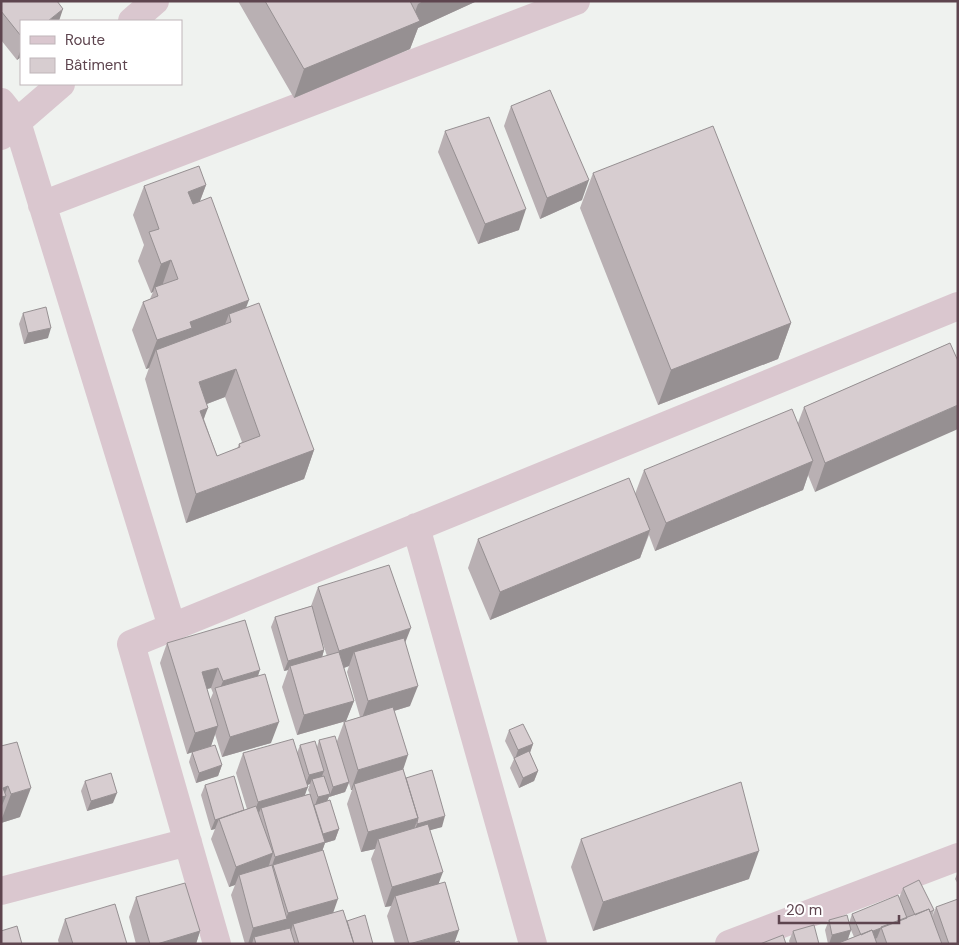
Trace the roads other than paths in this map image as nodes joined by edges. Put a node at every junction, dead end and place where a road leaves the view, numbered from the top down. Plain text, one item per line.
1 (155, 1) edge
2 (576, 1) edge
3 (133, 20) edge
4 (60, 85) edge
5 (7, 120) edge
6 (42, 205) junction
7 (958, 306) edge
8 (416, 527) junction
9 (172, 627) junction
10 (188, 842) junction
11 (958, 857) edge
12 (1, 891) edge
13 (217, 944) edge
14 (533, 944) edge
15 (729, 944) edge

1 - 3 street
2 - 6 street
4 - 5 street
5 - 6 street
6 - 9 street
7 - 8 street
8 - 9 street
8 - 14 street
9 - 10 street
10 - 12 street
10 - 13 street
11 - 15 street

